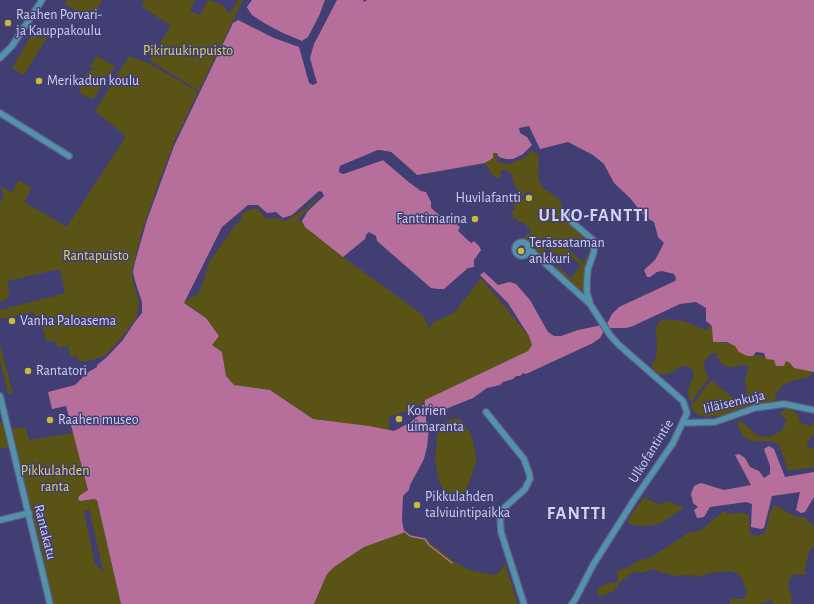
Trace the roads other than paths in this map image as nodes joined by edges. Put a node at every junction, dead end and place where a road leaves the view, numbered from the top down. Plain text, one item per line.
1 (42, 0) edge
2 (0, 58) edge
3 (0, 114) edge
4 (69, 156) dead end
5 (569, 214) dead end
6 (528, 248) junction
7 (524, 255) junction
8 (539, 259) junction
9 (590, 304) junction
10 (0, 396) edge
11 (814, 410) edge
12 (486, 412) dead end
13 (3, 421) edge
14 (683, 423) junction
15 (29, 513) junction
16 (0, 520) edge
17 (50, 604) edge
18 (524, 604) edge
19 (572, 604) edge

1 - 2 street
3 - 4 street
5 - 9 street
6 - 7 street
6 - 7 street
6 - 8 street, Ulkofantintie
7 - 8 street, Ulkofantintie
8 - 9 street, Ulkofantintie
9 - 14 street, Ulkofantintie
10 - 13 street, Rantakatu
11 - 14 street, Iiläisenkuja
12 - 18 street
13 - 15 street, Rantakatu
14 - 19 street, Ulkofantintie
15 - 16 street
15 - 17 street, Rantakatu

